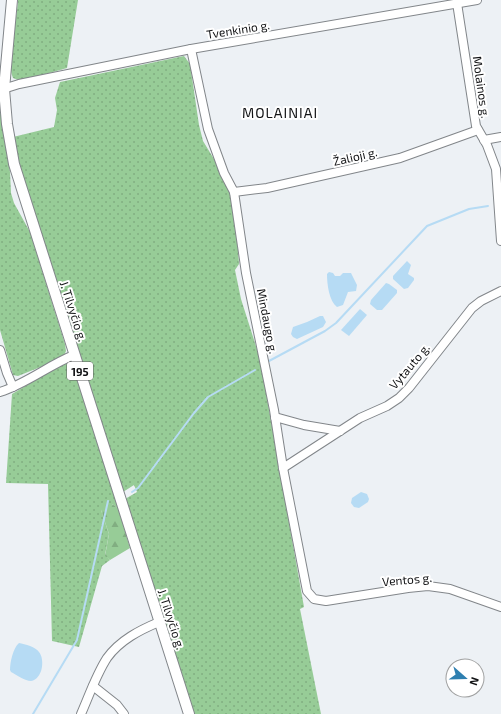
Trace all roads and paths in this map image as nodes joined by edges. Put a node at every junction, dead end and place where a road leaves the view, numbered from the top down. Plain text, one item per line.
1 (12, 0) edge
2 (477, 0) edge
3 (457, 3) junction
4 (191, 49) junction
5 (2, 90) edge
6 (478, 130) junction
7 (501, 137) edge
8 (484, 140) junction
9 (234, 192) junction
10 (501, 241) edge
11 (501, 290) edge
12 (0, 350) edge
13 (74, 355) junction
14 (12, 387) junction
15 (0, 392) edge
16 (275, 416) junction
17 (340, 431) junction
18 (283, 468) junction
19 (314, 599) joint
20 (501, 607) edge
21 (159, 622) junction
22 (93, 686) junction
23 (82, 714) edge
24 (124, 714) edge
25 (189, 714) edge

1 - 5 main road, J. Tilvyčio g. / 195
2 - 3 street, Tvenkinio g.
3 - 4 street, Tvenkinio g.
3 - 6 street, Molainos g.
4 - 5 street, Tvenkinio g.
4 - 9 street, Mindaugo g.
5 - 13 main road, J. Tilvyčio g. / 195
6 - 8 street, Molainos g.
6 - 9 street, Žalioji g.
7 - 8 street
8 - 10 street, Molainos g.
9 - 16 street, Mindaugo g.
11 - 17 street, Vytauto g.
12 - 14 street
13 - 14 street
13 - 21 main road, J. Tilvyčio g. / 195
14 - 15 street
16 - 17 street
16 - 18 street, Mindaugo g.
17 - 18 street, Vytauto g.
18 - 19 street, Mindaugo g.
19 - 20 street, Ventos g.
21 - 22 street
21 - 25 main road, J. Tilvyčio g. / 195
22 - 23 street
22 - 24 street

